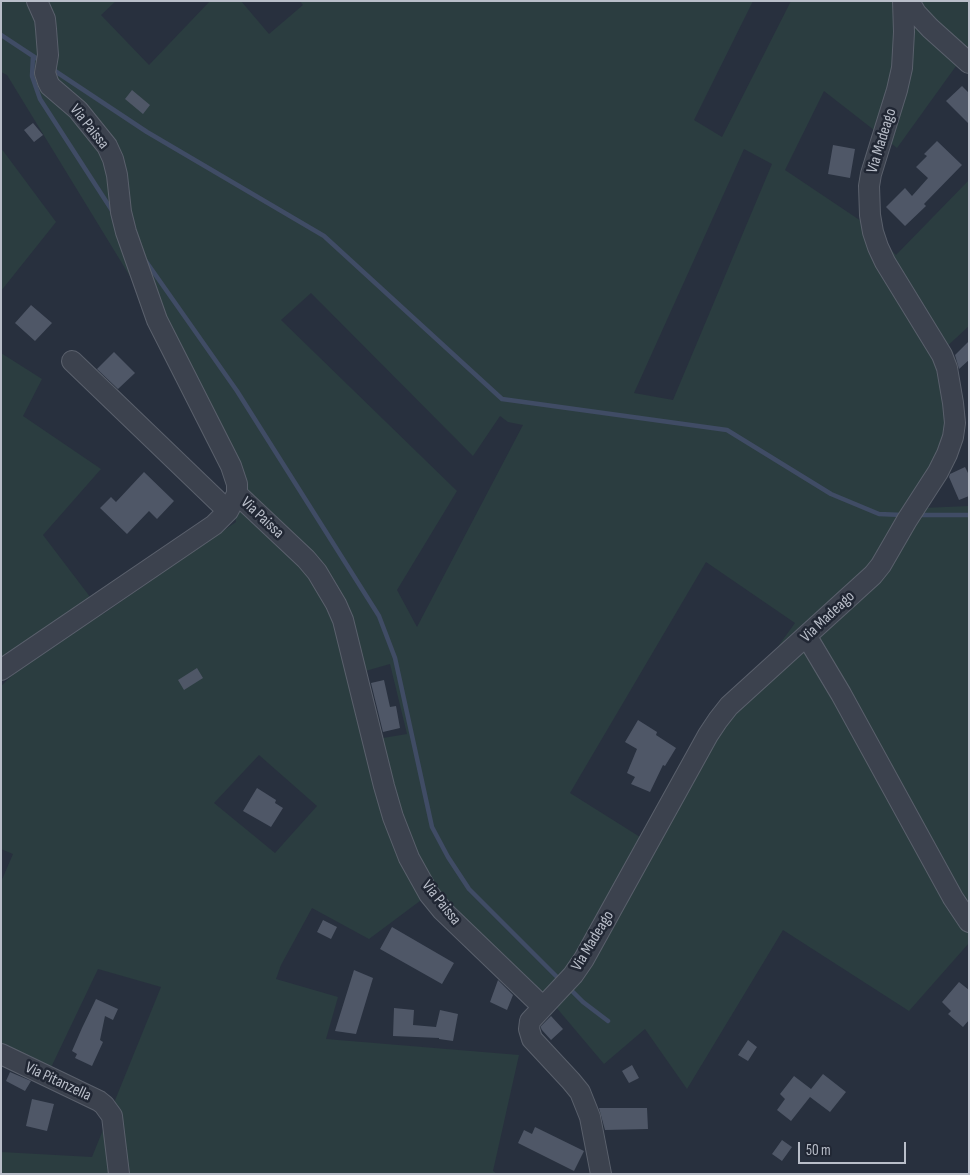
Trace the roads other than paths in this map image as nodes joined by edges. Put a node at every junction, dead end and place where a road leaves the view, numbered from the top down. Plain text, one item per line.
1 (37, 1) edge
2 (903, 1) edge
3 (909, 1) edge
4 (969, 63) edge
5 (72, 362) dead end
6 (962, 421) edge
7 (232, 503) junction
8 (807, 637) junction
9 (1, 670) edge
10 (969, 922) edge
11 (543, 1006) junction
12 (1, 1054) edge
13 (119, 1174) edge
14 (601, 1174) edge

1 - 7 street, Via Paissa
2 - 6 street, Via Madeago
3 - 4 street
5 - 7 street
6 - 8 street, Via Madeago
7 - 9 street
7 - 11 street, Via Paissa
8 - 10 street
8 - 11 street, Via Madeago
11 - 14 street, Via Madeago
12 - 13 street, Via Pitanzella

